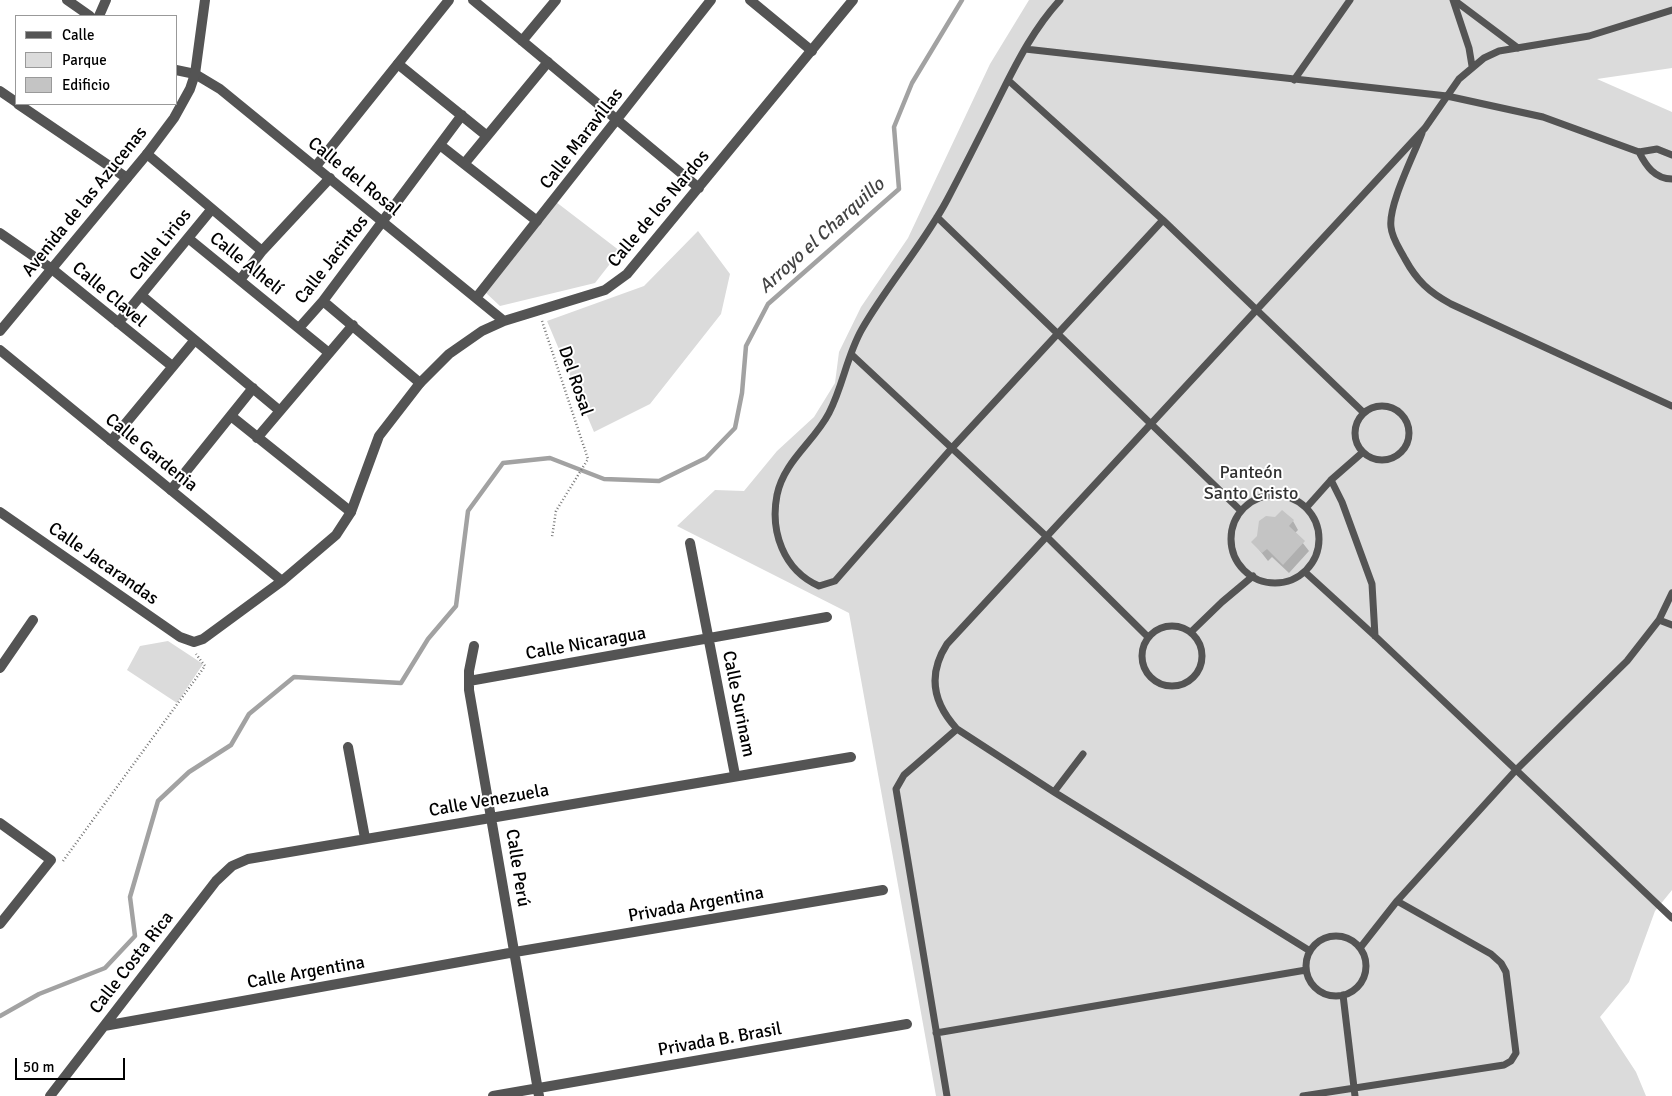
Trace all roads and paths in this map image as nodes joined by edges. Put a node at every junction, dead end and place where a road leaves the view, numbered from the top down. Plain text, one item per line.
1 (67, 0) edge
2 (106, 0) edge
3 (205, 0) edge
4 (449, 0) edge
5 (473, 0) edge
6 (556, 0) edge
7 (711, 0) edge
8 (750, 0) edge
9 (853, 0) edge
10 (1060, 0) edge
11 (1350, 0) edge
12 (1453, 0) edge
13 (1468, 0) edge
14 (1462, 7) junction
15 (1672, 10) edge
16 (89, 15) edge
17 (99, 15) edge
18 (522, 41) junction
19 (1518, 48) junction
20 (1025, 49) junction
21 (812, 51) junction
22 (548, 62) junction
23 (398, 64) junction
24 (1472, 66) junction
25 (178, 70) edge
26 (195, 74) junction
27 (1008, 80) junction
28 (1294, 80) junction
29 (0, 91) edge
30 (1447, 96) junction
31 (15, 102) edge
32 (20, 105) edge
33 (462, 115) junction
34 (618, 120) junction
35 (1424, 128) junction
36 (487, 136) junction
37 (440, 145) junction
38 (1639, 152) junction
39 (147, 154) junction
40 (1672, 155) edge
41 (464, 164) junction
42 (316, 166) junction
43 (127, 178) junction
44 (330, 178) junction
45 (1672, 179) edge
46 (699, 188) junction
47 (210, 210) junction
48 (938, 217) junction
49 (1163, 220) junction
50 (383, 221) junction
51 (537, 221) junction
52 (0, 233) edge
53 (188, 238) junction
54 (262, 251) junction
55 (52, 268) junction
56 (240, 280) junction
57 (141, 295) junction
58 (476, 298) junction
59 (323, 301) junction
60 (1256, 309) junction
61 (538, 310) junction
62 (504, 321) junction
63 (118, 324) junction
64 (353, 325) junction
65 (299, 328) junction
66 (0, 332) edge
67 (1058, 334) junction
68 (194, 340) junction
69 (0, 350) edge
70 (329, 353) junction
71 (851, 354) junction
72 (172, 366) junction
73 (420, 383) junction
74 (253, 388) junction
75 (1672, 406) edge
76 (280, 411) junction
77 (1364, 413) junction
78 (231, 416) junction
79 (1150, 423) junction
80 (257, 438) junction
81 (111, 441) junction
82 (951, 449) junction
83 (1363, 452) junction
84 (1331, 480) junction
85 (171, 490) junction
86 (1306, 508) junction
87 (1241, 511) junction
88 (0, 512) edge
89 (351, 512) junction
90 (1046, 536) junction
91 (552, 537) dead end
92 (690, 542) dead end
93 (1305, 572) junction
94 (1253, 576) junction
95 (282, 581) junction
96 (1672, 593) edge
97 (827, 617) dead end
98 (33, 620) dead end
99 (1659, 620) junction
100 (1672, 625) edge
101 (1191, 632) junction
102 (1376, 636) junction
103 (1148, 637) junction
104 (709, 639) junction
105 (187, 641) junction
106 (474, 646) dead end
107 (3, 656) edge
108 (0, 668) edge
109 (469, 680) junction
110 (957, 729) junction
111 (348, 747) dead end
112 (1083, 754) dead end
113 (851, 757) dead end
114 (1516, 770) junction
115 (735, 775) junction
116 (1054, 792) junction
117 (492, 817) junction
118 (0, 823) edge
119 (364, 838) junction
120 (248, 859) joint
121 (51, 860) junction
122 (883, 890) dead end
123 (1398, 900) junction
124 (1672, 918) edge
125 (0, 924) edge
126 (1360, 948) junction
127 (1310, 951) junction
128 (515, 952) junction
129 (1306, 970) junction
130 (1343, 995) junction
131 (907, 1024) dead end
132 (104, 1026) junction
133 (936, 1033) junction
134 (1353, 1088) junction
135 (538, 1092) edge
136 (50, 1096) edge
137 (493, 1096) edge
138 (947, 1096) edge
139 (1303, 1096) edge
140 (1355, 1096) edge

1 - 16 street
2 - 17 street
3 - 26 street, Avenida de las Azucenas
4 - 23 street
5 - 18 street
6 - 18 street
7 - 34 street, Calle Maravillas
8 - 21 street
9 - 21 street, Calle de los Nardos
10 - 20 lane
11 - 28 lane
12 - 14 lane
12 - 24 lane
13 - 14 lane
14 - 19 lane
15 - 19 lane
18 - 22 street
19 - 24 lane
20 - 27 lane
20 - 28 lane
21 - 46 street, Calle de los Nardos
22 - 34 street
22 - 36 street
23 - 33 street
23 - 42 street
24 - 30 lane
25 - 26 street, Calle del Rosal
26 - 39 street, Avenida de las Azucenas
26 - 42 street, Calle del Rosal
27 - 48 lane
27 - 49 lane
28 - 30 lane
29 - 31 street
30 - 35 lane
30 - 38 lane
32 - 43 street
33 - 36 street
33 - 37 street, Calle Jacintos
34 - 46 street
34 - 51 street, Calle Maravillas
35 - 60 lane
35 - 75 lane
36 - 41 street
37 - 41 street
37 - 50 street, Calle Jacintos
38 - 40 lane
38 - 45 lane
39 - 43 street, Avenida de las Azucenas
39 - 47 street, Calle Alhelí
41 - 51 street
42 - 44 street, Calle del Rosal
43 - 55 street, Avenida de las Azucenas
44 - 50 street, Calle del Rosal
44 - 54 street
46 - 61 street, Calle de los Nardos
47 - 53 street, Calle Lirios
47 - 54 street, Calle Alhelí
48 - 67 lane
48 - 71 lane
49 - 60 lane
49 - 67 lane
50 - 58 street, Calle del Rosal
50 - 59 street, Calle Jacintos
51 - 58 street, Calle Maravillas
52 - 55 street, Calle Clavel
53 - 56 street, Calle Alhelí
53 - 57 street, Calle Lirios
54 - 56 street
55 - 63 street, Calle Clavel
55 - 66 street, Avenida de las Azucenas
56 - 65 street, Calle Alhelí
57 - 63 street, Calle Lirios
57 - 68 street, Calle Clavel
58 - 62 street, Calle del Rosal
59 - 64 street
59 - 65 street, Calle Jacintos
60 - 77 lane
60 - 79 lane
61 - 62 street, Calle de los Nardos
61 - 91 path, Del Rosal
62 - 73 street, Calle de los Nardos
63 - 72 street, Calle Clavel
64 - 70 street
64 - 73 street
65 - 70 street, Calle Alhelí
67 - 79 lane
67 - 82 lane
68 - 72 street
68 - 74 street, Calle Clavel
69 - 81 street, Calle Gardenia
70 - 76 street
71 - 82 lane
71 - 82 lane
72 - 81 street
73 - 89 street, Calle de los Nardos
74 - 76 street, Calle Clavel
74 - 78 street
76 - 80 street
77 - 83 lane
77 - 83 lane
78 - 80 street
78 - 85 street
79 - 87 lane
79 - 90 lane
80 - 89 street
81 - 85 street, Calle Gardenia
82 - 90 lane
83 - 84 lane
84 - 86 lane
84 - 102 lane
85 - 95 street, Calle Gardenia
86 - 87 lane
86 - 93 lane
87 - 94 lane
88 - 105 street, Calle Jacarandas
89 - 95 street, Calle de los Nardos
90 - 103 lane
90 - 110 lane
92 - 104 street, Calle Surinam
93 - 94 lane
93 - 102 lane
94 - 101 lane
95 - 105 street
96 - 99 lane
97 - 104 street, Calle Nicaragua
98 - 107 street
99 - 100 lane
99 - 114 lane
101 - 103 lane
101 - 103 lane
102 - 114 lane
104 - 109 street, Calle Nicaragua
104 - 115 street, Calle Surinam
105 - 121 path
106 - 109 street, Calle Perú
107 - 108 street
109 - 117 street, Calle Perú
110 - 116 lane
110 - 133 lane
111 - 119 street
112 - 116 lane
113 - 115 street, Calle Venezuela
114 - 123 lane
114 - 124 lane
115 - 117 street, Calle Venezuela
116 - 127 lane
117 - 119 street, Calle Venezuela
117 - 128 street, Calle Perú
118 - 121 street
119 - 120 street, Calle Venezuela
120 - 132 street, Calle Costa Rica
121 - 125 street
122 - 128 street, Privada Argentina
123 - 126 lane
123 - 134 lane
126 - 127 lane
126 - 130 lane
127 - 129 lane
128 - 132 street, Calle Argentina
128 - 135 street, Calle Perú
129 - 130 lane
129 - 133 lane
130 - 134 lane
131 - 135 street, Privada B. Brasil
132 - 136 street, Calle Costa Rica
133 - 138 lane
134 - 139 lane
134 - 140 lane
135 - 137 street, Privada B. Brasil

